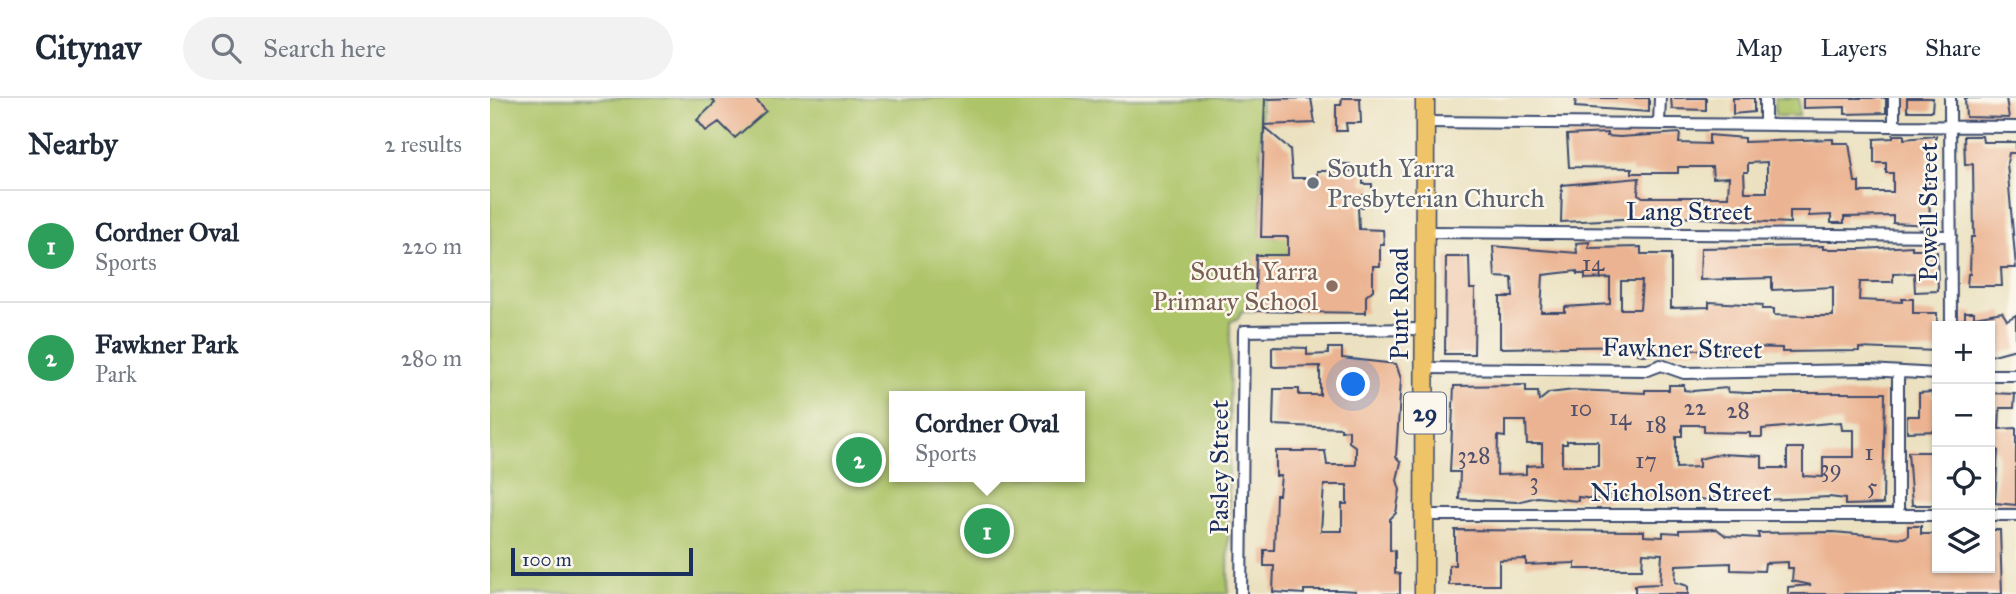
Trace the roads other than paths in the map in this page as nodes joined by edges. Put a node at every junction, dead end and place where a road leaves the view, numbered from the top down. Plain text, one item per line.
1 (1425, 98) edge
2 (1660, 98) edge
3 (1765, 98) edge
4 (1894, 98) edge
5 (1950, 98) edge
6 (1425, 122) junction
7 (1659, 123) junction
8 (1765, 124) junction
9 (1894, 125) junction
10 (1950, 126) junction
11 (2016, 127) edge
12 (1426, 232) junction
13 (1951, 236) junction
14 (1951, 321) edge
15 (1425, 329) junction
16 (1425, 368) junction
17 (1898, 372) junction
18 (1932, 374) edge
19 (1995, 375) edge
20 (2016, 375) edge
21 (1424, 515) junction
22 (1898, 515) junction
23 (1932, 515) edge
24 (1995, 515) edge
25 (2016, 516) edge
26 (1241, 594) edge
27 (1424, 594) edge

1 - 6 highway, Punt Road / 29
2 - 7 street
3 - 8 street
4 - 9 street
5 - 10 street, Powell Street
6 - 7 street
6 - 12 highway, Punt Road / 29
7 - 8 street
8 - 9 street
9 - 10 street
10 - 11 street
10 - 13 street, Powell Street
12 - 13 street, Lang Street
12 - 15 highway, Punt Road / 29
13 - 14 street, Powell Street
15 - 16 highway, Punt Road / 29
15 - 26 street, Pasley Street
16 - 17 street, Fawkner Street
16 - 21 highway, Punt Road / 29
17 - 18 street, Fawkner Street
17 - 22 street
19 - 20 street
21 - 22 street, Nicholson Street
21 - 27 highway, Punt Road / 29
22 - 23 street, Nicholson Street
24 - 25 street

